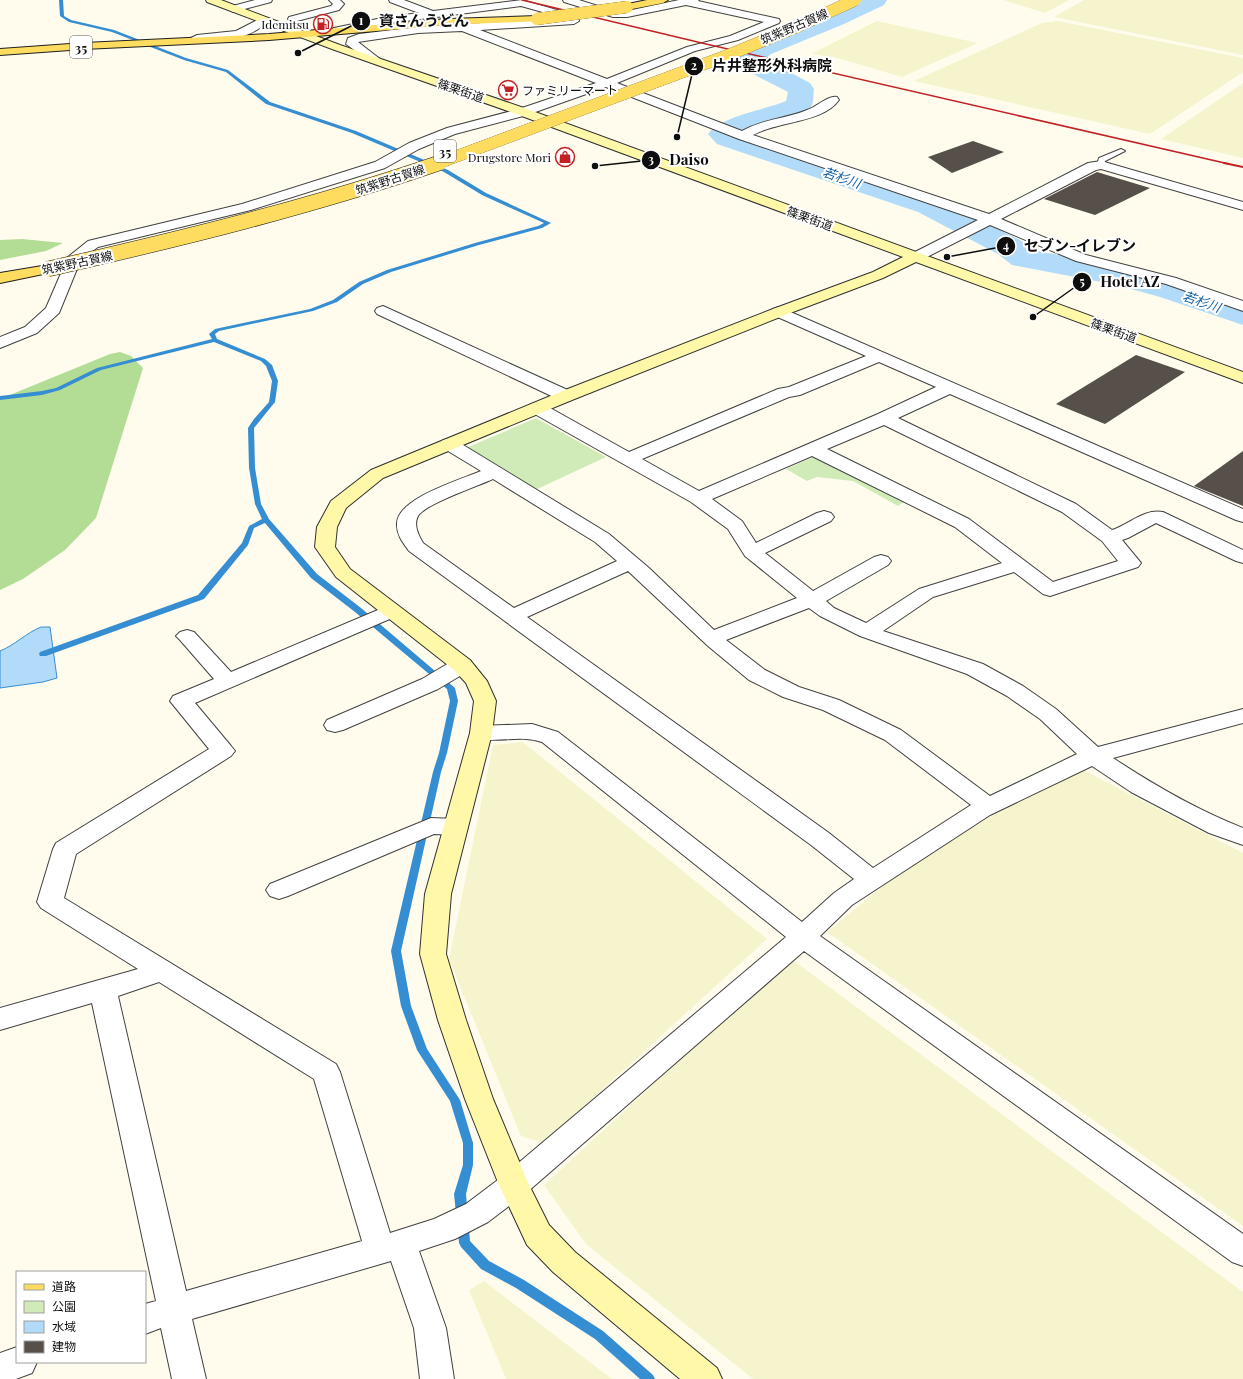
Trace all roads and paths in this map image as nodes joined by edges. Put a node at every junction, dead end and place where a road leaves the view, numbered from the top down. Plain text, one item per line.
1 (211, 0) edge
2 (267, 0) edge
3 (334, 0) edge
4 (394, 0) edge
5 (568, 0) edge
6 (663, 0) edge
7 (834, 0) edge
8 (854, 0) edge
9 (691, 1) edge
10 (234, 9) junction
11 (434, 15) junction
12 (293, 19) dead end
13 (263, 20) junction
14 (412, 24) junction
15 (458, 26) junction
16 (334, 31) junction
17 (303, 34) junction
18 (359, 37) junction
19 (162, 43) junction
20 (0, 52) edge
21 (376, 60) junction
22 (606, 83) junction
23 (833, 100) dead end
24 (523, 112) junction
25 (743, 136) junction
26 (1121, 151) dead end
27 (1101, 165) junction
28 (1243, 206) edge
29 (989, 219) junction
30 (916, 257) junction
31 (45, 265) junction
32 (0, 270) edge
33 (0, 278) edge
34 (1243, 306) edge
35 (383, 311) dead end
36 (779, 312) junction
37 (0, 343) edge
38 (880, 356) junction
39 (1243, 378) edge
40 (951, 387) junction
41 (566, 396) junction
42 (537, 408) junction
43 (884, 418) junction
44 (449, 444) junction
45 (812, 449) junction
46 (627, 459) junction
47 (494, 472) junction
48 (698, 498) junction
49 (1243, 516) edge
50 (824, 517) dead end
51 (1108, 537) junction
52 (752, 552) junction
53 (1243, 557) edge
54 (881, 561) dead end
55 (631, 562) junction
56 (1016, 565) junction
57 (812, 600) junction
58 (392, 611) junction
59 (511, 617) junction
60 (867, 632) junction
61 (187, 636) dead end
62 (712, 638) junction
63 (462, 665) junction
64 (228, 681) junction
65 (1243, 716) edge
66 (335, 725) dead end
67 (481, 733) junction
68 (1093, 756) junction
69 (988, 806) junction
70 (456, 827) junction
71 (1243, 837) edge
72 (872, 880) junction
73 (279, 890) dead end
74 (803, 937) junction
75 (163, 971) junction
76 (103, 990) junction
77 (0, 1019) edge
78 (514, 1185) junction
79 (390, 1247) junction
80 (1243, 1252) edge
81 (175, 1309) junction
82 (146, 1319) edge
83 (17, 1363) edge
84 (0, 1369) edge
85 (189, 1379) edge
86 (437, 1379) edge
87 (705, 1379) edge

1 - 10 main road, 篠栗街道
2 - 10 street
3 - 12 street
4 - 11 street
5 - 9 street
6 - 14 main road, 35, bridge
7 - 31 main road, 筑紫野古賀線 / 35
8 - 31 main road, 筑紫野古賀線 / 35, bridge
9 - 22 street
10 - 13 main road, 篠栗街道
11 - 15 street
11 - 16 street
13 - 17 main road, 篠栗街道
13 - 19 street
14 - 16 main road, 35
14 - 18 street
15 - 18 street
15 - 22 street
16 - 17 main road, 35
17 - 19 main road, 35
17 - 21 main road, 篠栗街道
18 - 21 street
19 - 20 main road, 35
21 - 24 main road, 篠栗街道
22 - 24 street
22 - 25 street
23 - 25 street
24 - 30 main road, 篠栗街道
24 - 37 street
25 - 29 street
26 - 27 lane
27 - 28 street
27 - 29 street
29 - 30 street
29 - 34 street
30 - 36 main road
30 - 39 main road, 篠栗街道
31 - 32 main road, 筑紫野古賀線 / 35
31 - 33 main road, 筑紫野古賀線 / 35
35 - 41 street
36 - 38 street
36 - 41 main road
38 - 40 street
38 - 46 street
40 - 43 street
40 - 49 street
41 - 42 main road
42 - 44 main road
42 - 46 street
43 - 45 street
43 - 51 street
44 - 47 street
44 - 58 main road
45 - 48 street
45 - 56 street
46 - 48 street
47 - 55 street
47 - 59 street
48 - 52 street
50 - 52 street
51 - 53 street
51 - 56 street
52 - 57 street
54 - 57 street
55 - 59 street
55 - 62 street
56 - 60 street
57 - 60 street
57 - 62 street
58 - 63 main road
58 - 64 street
59 - 72 street
60 - 68 street
61 - 64 street
62 - 69 street
63 - 66 street
63 - 67 main road
64 - 75 street
65 - 68 street
67 - 70 main road
67 - 74 street
68 - 69 street
68 - 71 street
69 - 72 street
70 - 73 street
70 - 78 main road
72 - 74 street
74 - 78 street
74 - 80 street
75 - 76 street
75 - 79 street
76 - 77 street
76 - 81 street
78 - 79 street
78 - 87 main road
79 - 81 street
79 - 86 street
81 - 82 street
81 - 85 street
83 - 84 street

